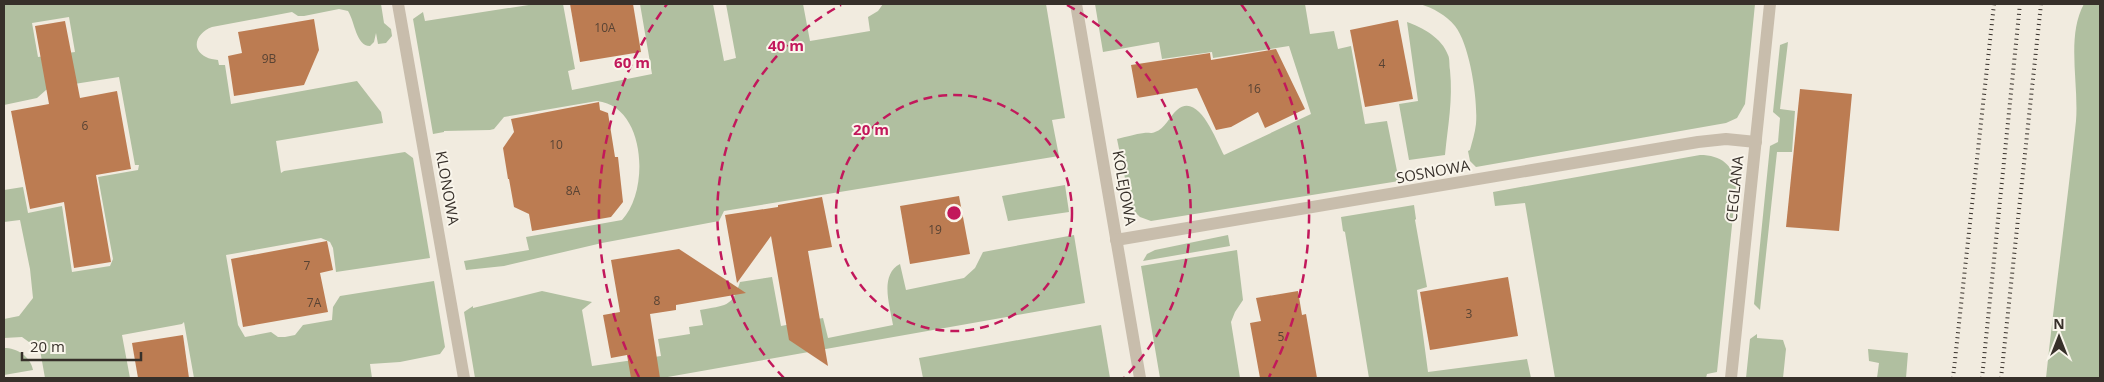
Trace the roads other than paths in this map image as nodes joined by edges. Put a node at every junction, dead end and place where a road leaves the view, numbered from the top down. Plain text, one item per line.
1 (398, 4) edge
2 (1076, 4) edge
3 (1770, 4) edge
4 (1756, 142) junction
5 (1116, 240) junction
6 (464, 378) edge
7 (1140, 378) edge
8 (1731, 378) edge

1 - 6 street, KLONOWA
2 - 5 street, KOLEJOWA
3 - 4 street, CEGLANA
4 - 5 street, SOSNOWA
4 - 8 street, CEGLANA
5 - 7 street, KOLEJOWA

